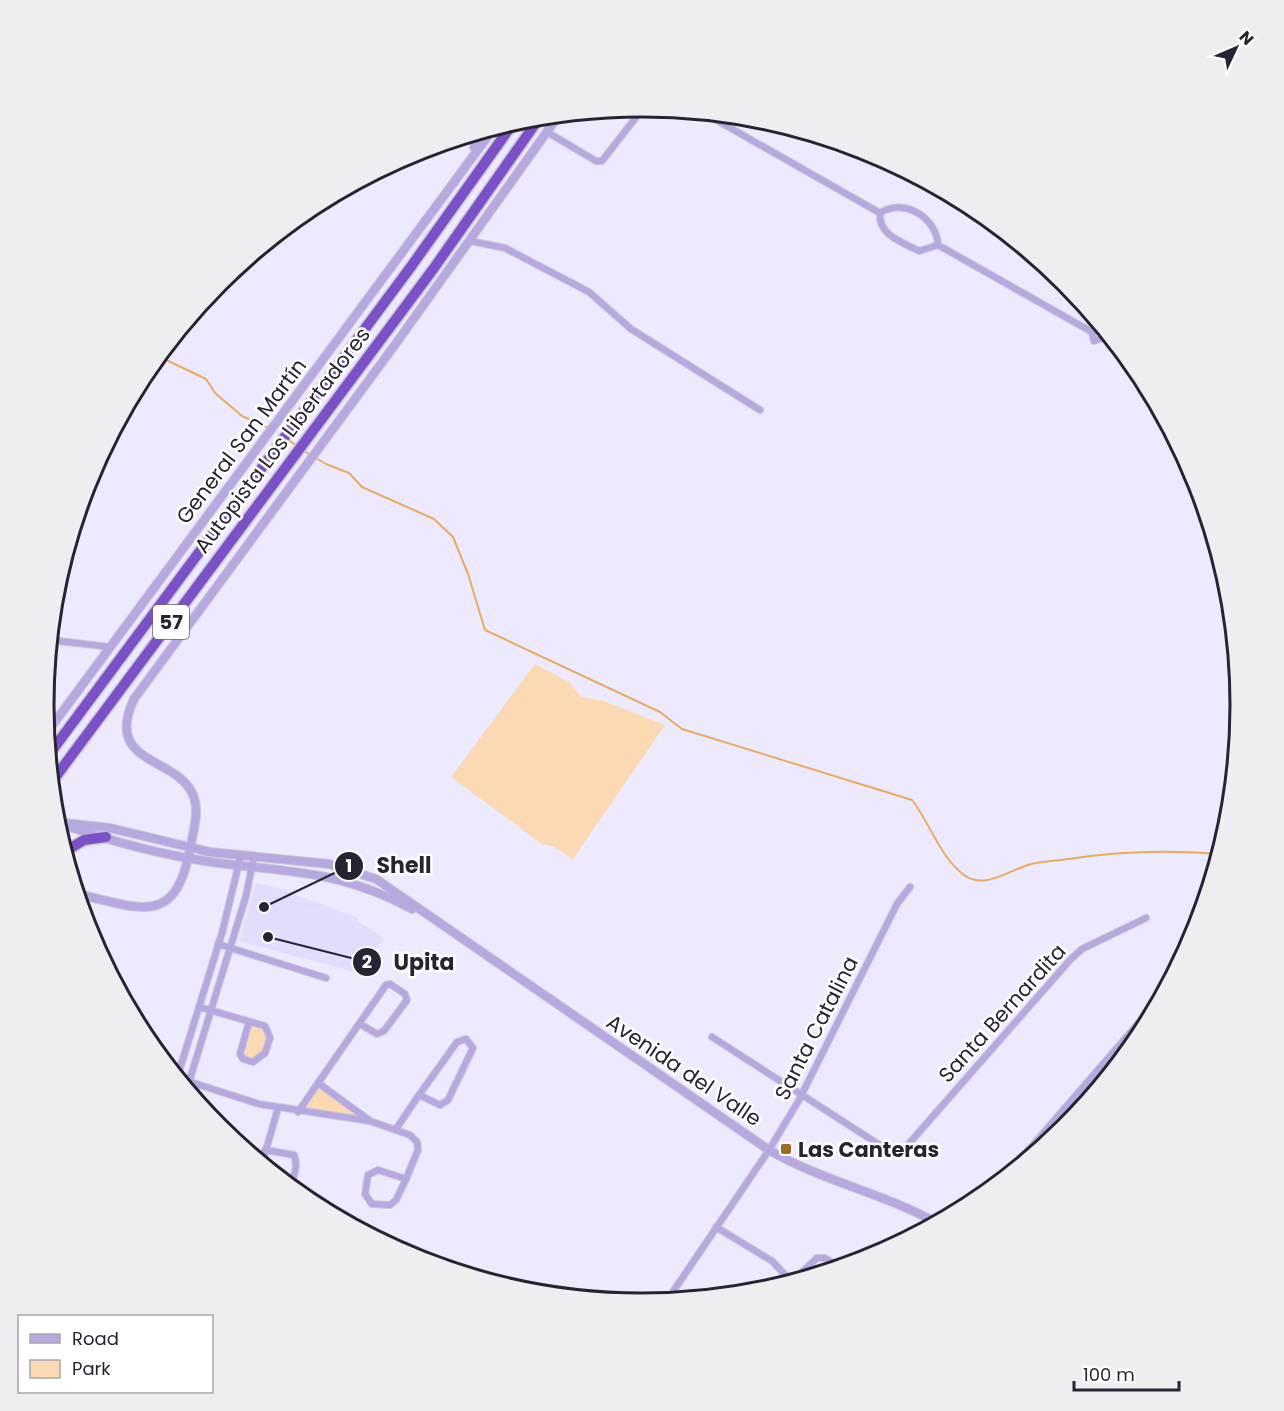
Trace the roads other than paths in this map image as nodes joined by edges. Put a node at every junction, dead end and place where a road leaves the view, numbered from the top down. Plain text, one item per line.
1 (636, 117) edge
2 (723, 124) edge
3 (552, 125) edge
4 (532, 128) edge
5 (547, 132) junction
6 (505, 134) edge
7 (485, 139) edge
8 (479, 141) edge
9 (462, 170) junction
10 (880, 213) junction
11 (470, 241) junction
12 (938, 245) junction
13 (1092, 332) dead end
14 (760, 410) dead end
15 (58, 641) edge
16 (110, 647) junction
17 (54, 723) edge
18 (55, 746) edge
19 (58, 773) edge
20 (66, 823) edge
21 (66, 825) edge
22 (106, 837) junction
23 (71, 847) edge
24 (190, 847) junction
25 (241, 855) junction
26 (254, 856) junction
27 (188, 858) junction
28 (239, 866) junction
29 (250, 867) junction
30 (910, 887) dead end
31 (85, 896) edge
32 (427, 916) junction
33 (1146, 918) dead end
34 (218, 944) junction
35 (230, 948) junction
36 (326, 978) dead end
37 (199, 1007) junction
38 (211, 1010) junction
39 (249, 1022) junction
40 (360, 1024) junction
41 (1131, 1031) edge
42 (712, 1037) dead end
43 (181, 1069) edge
44 (190, 1080) edge
45 (192, 1083) edge
46 (318, 1083) junction
47 (196, 1085) joint
48 (419, 1095) junction
49 (802, 1095) junction
50 (278, 1108) junction
51 (298, 1112) junction
52 (370, 1121) junction
53 (396, 1129) junction
54 (1033, 1145) edge
55 (265, 1150) junction
56 (769, 1150) junction
57 (264, 1156) edge
58 (293, 1178) edge
59 (405, 1179) junction
60 (929, 1219) edge
61 (716, 1227) junction
62 (831, 1262) edge
63 (805, 1270) edge
64 (785, 1275) edge
65 (673, 1292) edge

1 - 5 street
2 - 10 street
3 - 5 street
4 - 19 highway, Autopista Los Libertadores / 57
5 - 11 street
6 - 18 highway, Autopista Los Libertadores / 57
7 - 9 street, General San Martín
8 - 9 street, General San Martín
9 - 16 street, General San Martín
10 - 12 street
10 - 12 street
11 - 14 street
11 - 24 street
12 - 13 street
15 - 16 street
16 - 17 street, General San Martín
20 - 24 street, Avenida del Valle
21 - 22 street, Avenida del Valle
22 - 23 highway
22 - 27 street, Avenida del Valle
24 - 25 street, Avenida del Valle
24 - 27 street
25 - 26 street, Avenida del Valle
25 - 28 street
26 - 29 street
26 - 32 street, Avenida del Valle
27 - 28 street, Avenida del Valle
27 - 31 street
28 - 29 street, Avenida del Valle
28 - 34 street
29 - 32 street, Avenida del Valle
29 - 35 street
30 - 49 street, Santa Catalina
32 - 56 street, Avenida del Valle
33 - 49 street, Santa Bernardita
34 - 35 street
34 - 37 street
35 - 36 street
35 - 38 street
37 - 38 street
37 - 43 street
38 - 39 street
38 - 44 street
39 - 39 street
40 - 40 street
40 - 46 street
41 - 54 street
42 - 49 street
45 - 47 street
46 - 51 street
46 - 52 street
47 - 50 street
48 - 48 street
48 - 53 street
49 - 56 street, Santa Catalina
50 - 51 street
50 - 55 street
51 - 52 street
52 - 53 street
53 - 59 street
55 - 57 street
55 - 58 street
56 - 60 street, Avenida del Valle
56 - 61 street, Santa Catalina
59 - 59 street
61 - 64 street
61 - 65 street, Santa Catalina
62 - 63 street

